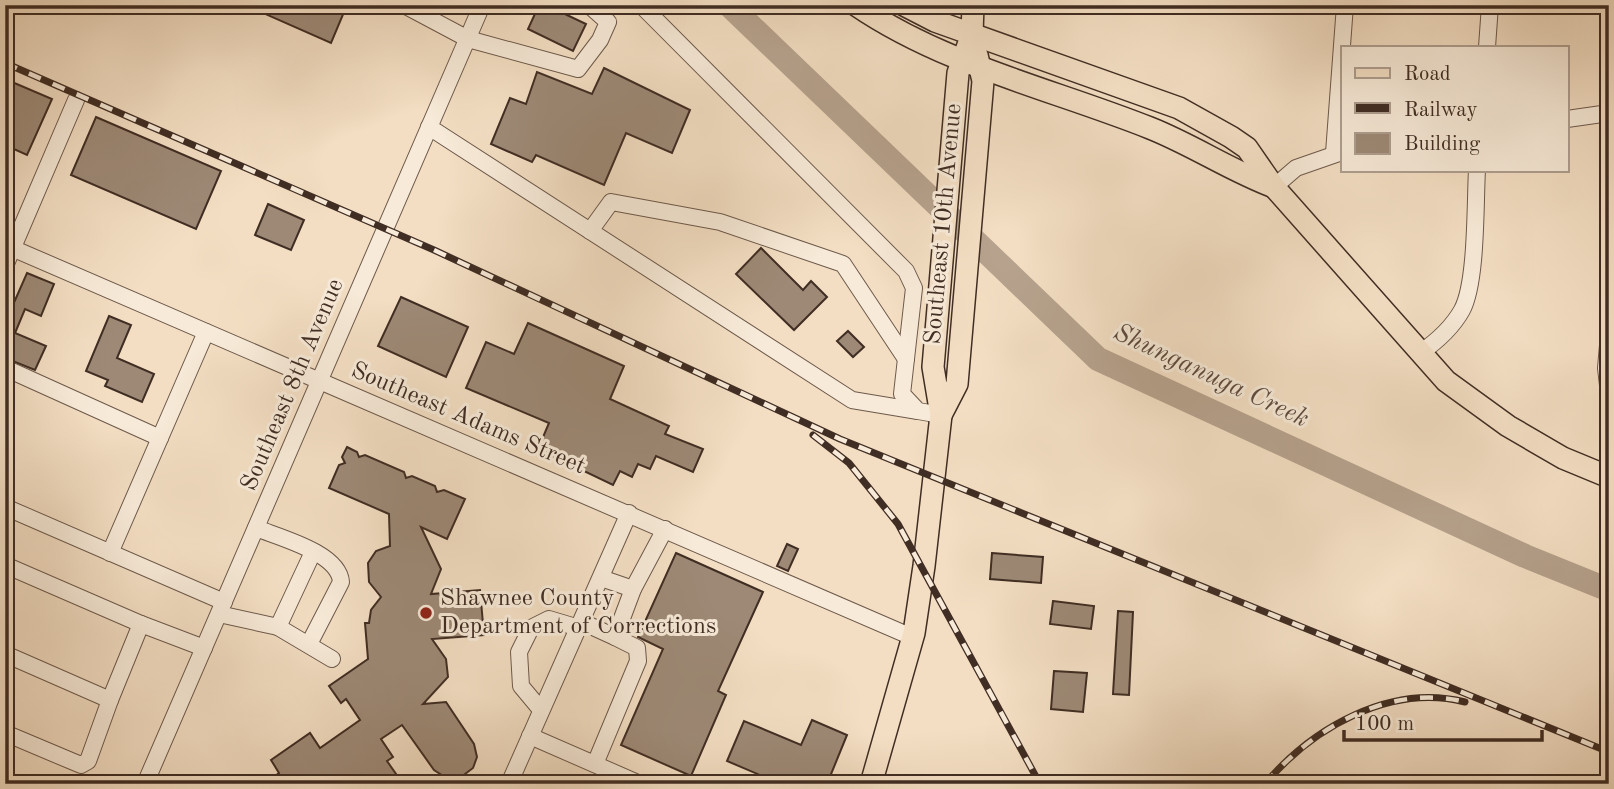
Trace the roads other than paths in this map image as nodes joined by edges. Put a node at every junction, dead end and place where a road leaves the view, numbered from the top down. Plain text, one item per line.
1 (404, 5) edge
2 (482, 5) edge
3 (589, 5) edge
4 (641, 5) edge
5 (856, 5) edge
6 (904, 5) edge
7 (973, 5) edge
8 (1345, 5) edge
9 (1490, 5) edge
10 (972, 34) junction
11 (468, 39) junction
12 (1343, 46) edge
13 (1487, 46) edge
14 (971, 62) junction
15 (1341, 89) edge
16 (76, 100) dead end
17 (1609, 113) edge
18 (1568, 119) edge
19 (429, 127) junction
20 (1338, 152) edge
21 (1477, 172) edge
22 (1274, 187) junction
23 (590, 231) junction
24 (9, 247) edge
25 (5, 266) edge
26 (206, 332) junction
27 (1609, 334) edge
28 (1420, 353) junction
29 (906, 359) junction
30 (5, 368) edge
31 (320, 379) junction
32 (1609, 394) edge
33 (918, 411) junction
34 (941, 415) junction
35 (160, 438) junction
36 (1609, 477) edge
37 (5, 507) edge
38 (629, 513) junction
39 (256, 527) junction
40 (665, 529) junction
41 (313, 552) junction
42 (110, 554) junction
43 (5, 565) edge
44 (601, 578) junction
45 (633, 589) junction
46 (221, 608) junction
47 (141, 624) junction
48 (581, 625) junction
49 (278, 627) junction
50 (615, 637) junction
51 (912, 637) junction
52 (309, 644) junction
53 (204, 648) junction
54 (5, 654) edge
55 (332, 659) dead end
56 (110, 700) junction
57 (541, 710) junction
58 (5, 733) edge
59 (530, 736) junction
60 (595, 764) junction
61 (618, 779) edge
62 (145, 784) edge
63 (509, 784) edge
64 (640, 784) edge
65 (871, 784) edge

1 - 11 street
2 - 11 street, Southeast 8th Avenue
3 - 11 street
4 - 29 street
5 - 14 main road
6 - 10 main road
7 - 10 main road, Southeast 10th Avenue
8 - 12 street
9 - 13 street
10 - 14 main road, Southeast 10th Avenue
10 - 22 main road
11 - 19 street, Southeast 8th Avenue
14 - 22 main road
14 - 34 main road, Southeast 10th Avenue
14 - 34 main road, Southeast 10th Avenue
15 - 20 street
16 - 24 street
17 - 18 street
19 - 23 street
19 - 31 street, Southeast 8th Avenue
20 - 22 street
21 - 28 street
22 - 28 main road
23 - 29 street
23 - 33 street
24 - 25 street
24 - 26 street, Southeast Adams Street
26 - 31 street, Southeast Adams Street
26 - 35 street
27 - 32 street
28 - 36 main road
29 - 33 street
30 - 35 street
31 - 38 street, Southeast Adams Street
31 - 39 street, Southeast 8th Avenue
33 - 34 street
34 - 51 main road, Southeast 10th Avenue
35 - 42 street
37 - 42 street
38 - 40 street, Southeast Adams Street
38 - 44 street
39 - 41 street
39 - 46 street, Southeast 8th Avenue
40 - 45 street
40 - 51 street, Southeast Adams Street
41 - 49 street
41 - 52 street
42 - 46 street
43 - 47 street
44 - 45 street
44 - 48 street
45 - 50 street
46 - 49 street
46 - 53 street, Southeast 8th Avenue
47 - 53 street
47 - 56 street
48 - 50 street
48 - 57 street
48 - 57 street
49 - 52 street
50 - 60 street
51 - 65 main road, Southeast 10th Avenue
52 - 55 street
53 - 62 street, Southeast 8th Avenue
54 - 56 street
56 - 58 street
57 - 59 street
59 - 60 street
59 - 63 street
60 - 61 street
61 - 64 street

